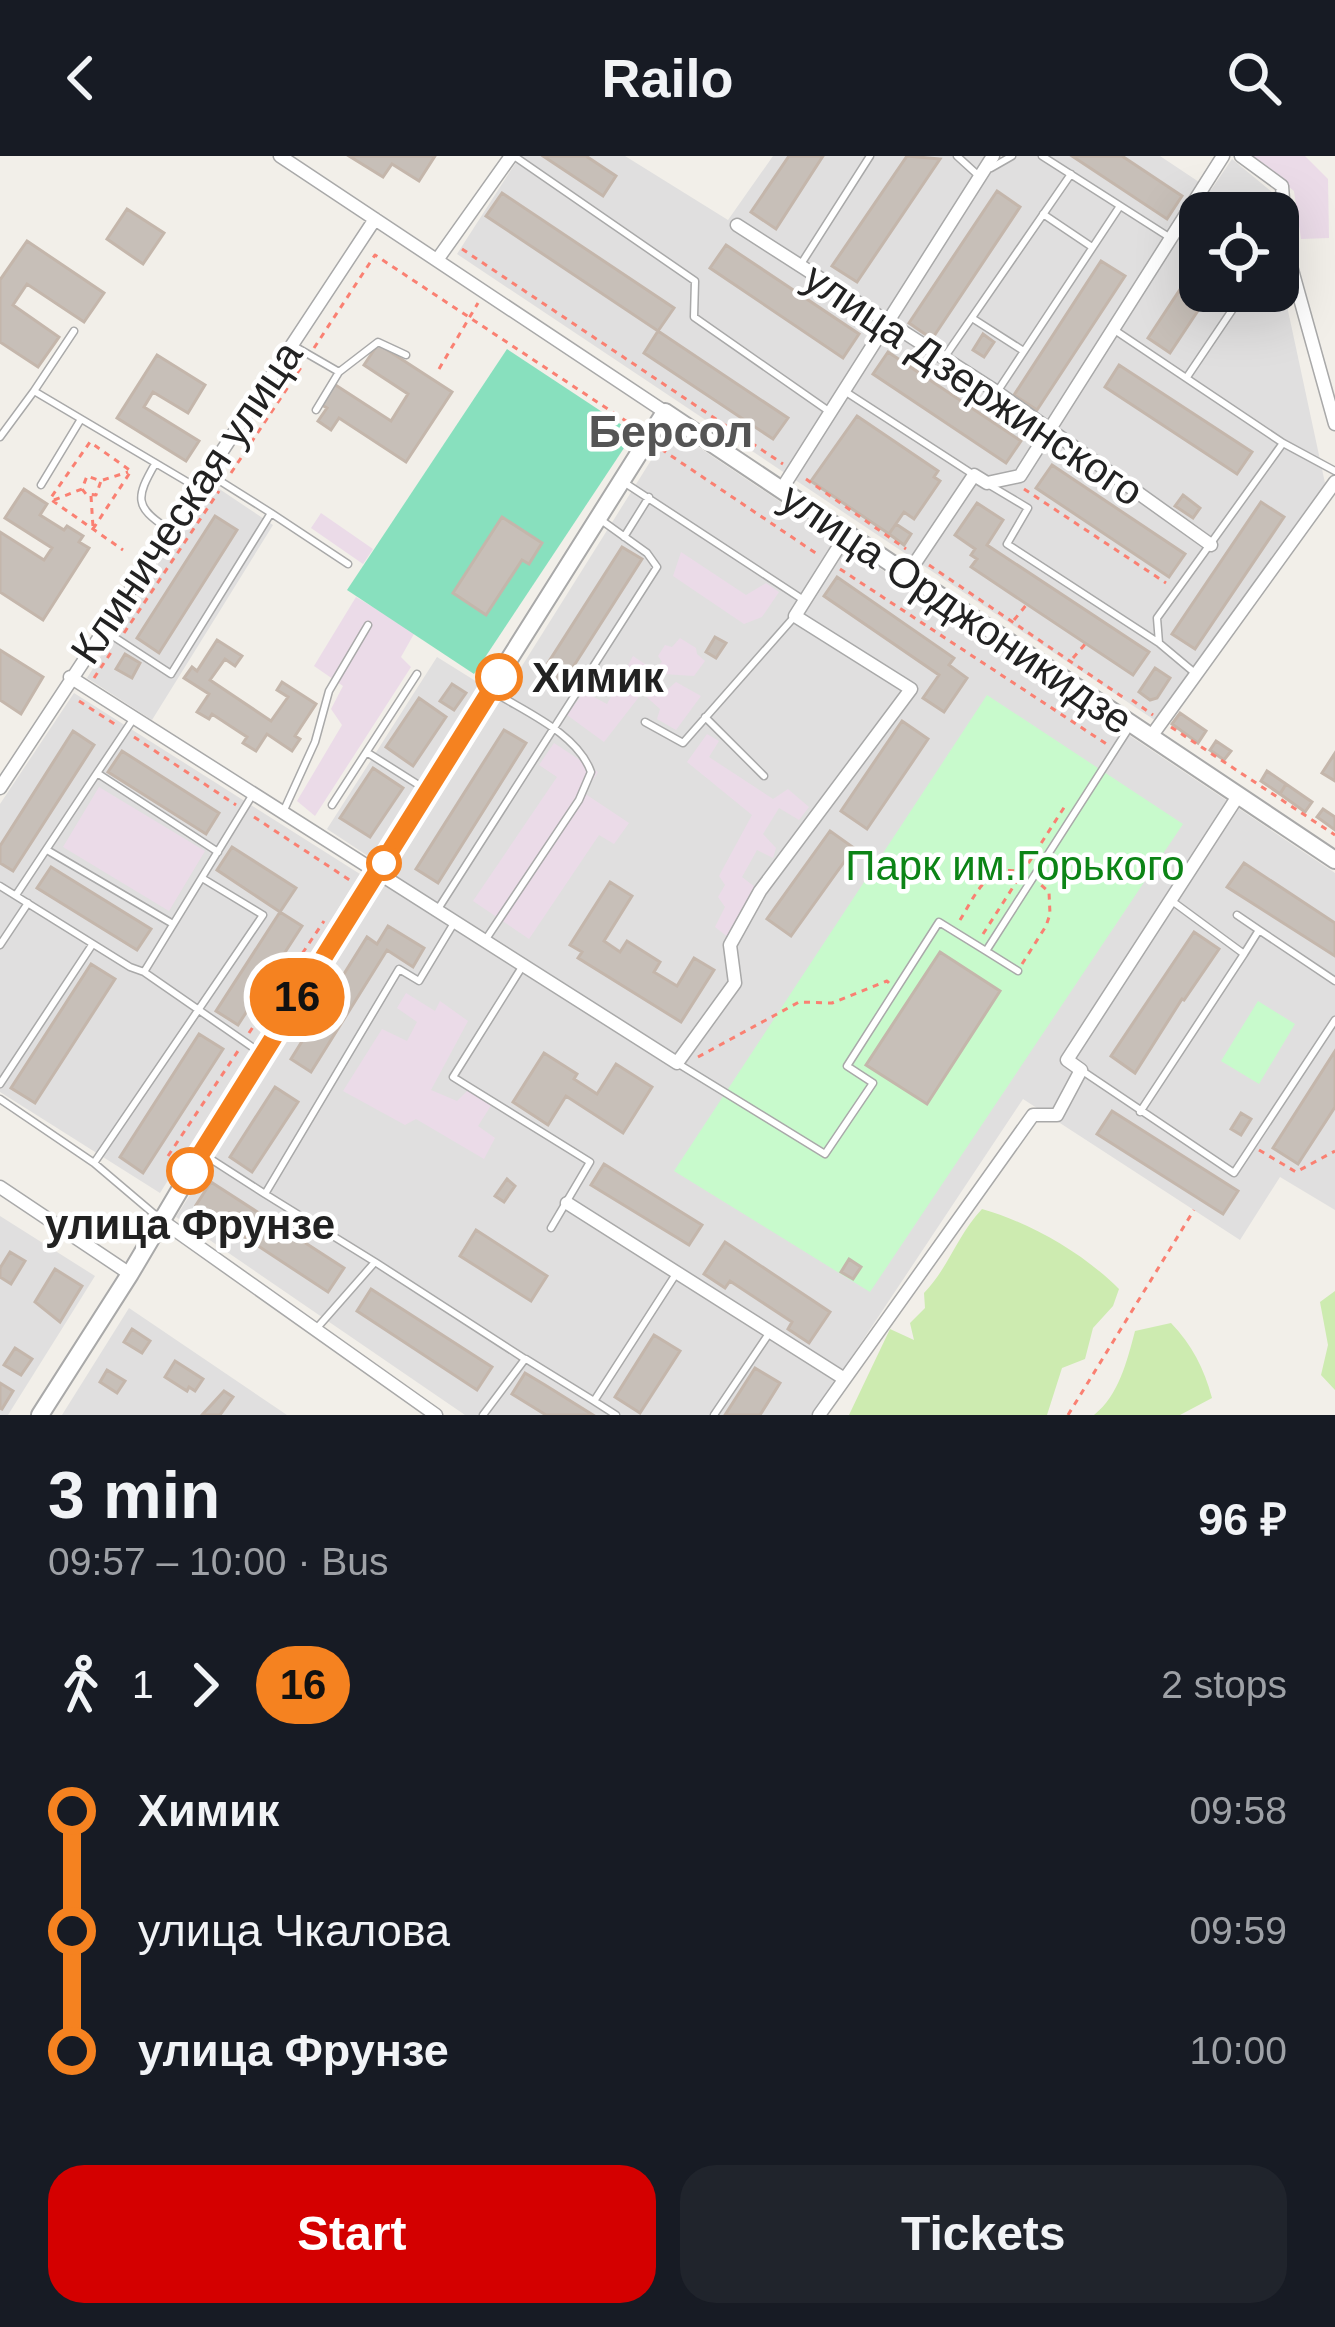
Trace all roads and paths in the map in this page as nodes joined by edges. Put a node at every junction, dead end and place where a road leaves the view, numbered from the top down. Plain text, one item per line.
1 (280, 156) edge
2 (513, 156) edge
3 (870, 156) edge
4 (956, 156) edge
5 (993, 156) edge
6 (1012, 156) edge
7 (1042, 156) edge
8 (1223, 156) edge
9 (1241, 156) edge
10 (1070, 174) junction
11 (980, 177) junction
12 (1283, 192) edge
13 (1120, 206) junction
14 (1043, 214) junction
15 (375, 219) junction
16 (737, 225) dead end
17 (1172, 239) junction
18 (450, 242) junction
19 (1092, 247) junction
20 (437, 260) junction
21 (800, 267) junction
22 (484, 292) junction
23 (1299, 292) edge
24 (1231, 312) edge
25 (972, 318) junction
26 (890, 322) junction
27 (1115, 330) junction
28 (74, 331) dead end
29 (291, 344) junction
30 (1022, 350) junction
31 (406, 355) dead end
32 (944, 358) junction
33 (439, 369) dead end
34 (340, 372) junction
35 (1187, 377) junction
36 (34, 391) junction
37 (846, 392) junction
38 (997, 392) junction
39 (316, 410) dead end
40 (664, 412) junction
41 (832, 414) junction
42 (81, 419) junction
43 (1335, 424) edge
44 (1048, 431) junction
45 (0, 437) edge
46 (647, 440) junction
47 (1283, 442) junction
48 (155, 464) junction
49 (131, 471) junction
50 (794, 471) junction
51 (1335, 471) edge
52 (206, 472) junction
53 (1008, 478) junction
54 (980, 479) junction
55 (101, 481) junction
56 (622, 481) junction
57 (1335, 482) edge
58 (40, 484) dead end
59 (196, 487) junction
60 (82, 489) junction
61 (781, 490) junction
62 (91, 496) junction
63 (649, 497) junction
64 (52, 501) junction
65 (271, 513) junction
66 (598, 518) junction
67 (93, 529) junction
68 (168, 529) junction
69 (848, 532) junction
70 (623, 537) junction
71 (1211, 545) junction
72 (123, 550) dead end
73 (830, 562) junction
74 (348, 564) dead end
75 (914, 565) junction
76 (1178, 591) junction
77 (805, 601) junction
78 (1027, 604) dead end
79 (794, 616) junction
80 (1013, 621) junction
81 (368, 625) dead end
82 (102, 629) junction
83 (1086, 643) dead end
84 (1160, 643) junction
85 (1072, 659) junction
86 (417, 674) dead end
87 (1196, 674) junction
88 (70, 677) junction
89 (491, 690) junction
90 (1129, 698) junction
91 (705, 717) junction
92 (134, 718) junction
93 (1124, 719) junction
94 (645, 722) dead end
95 (1162, 722) junction
96 (552, 728) junction
97 (1150, 738) junction
98 (368, 753) junction
99 (97, 773) junction
100 (764, 776) dead end
101 (0, 788) edge
102 (428, 791) junction
103 (254, 794) junction
104 (1238, 796) junction
105 (1069, 800) dead end
106 (332, 805) dead end
107 (283, 813) junction
108 (1335, 835) edge
109 (46, 849) junction
110 (218, 852) junction
111 (1335, 860) edge
112 (377, 874) junction
113 (202, 878) junction
114 (0, 886) edge
115 (16, 896) junction
116 (1172, 901) junction
117 (28, 903) junction
118 (436, 912) junction
119 (1237, 915) dead end
120 (327, 916) dead end
121 (454, 923) junction
122 (173, 924) junction
123 (1259, 931) junction
124 (484, 942) junction
125 (0, 945) edge
126 (92, 945) junction
127 (976, 945) junction
128 (986, 951) junction
129 (1244, 954) junction
130 (522, 967) junction
131 (1018, 970) dead end
132 (144, 972) junction
133 (1335, 981) edge
134 (896, 989) junction
135 (200, 1012) junction
136 (1335, 1020) edge
137 (244, 1042) junction
138 (261, 1053) junction
139 (677, 1063) junction
140 (1082, 1070) junction
141 (0, 1084) edge
142 (0, 1099) edge
143 (1140, 1112) junction
144 (1252, 1146) junction
145 (1335, 1151) edge
146 (201, 1153) junction
147 (168, 1156) dead end
148 (94, 1163) junction
149 (0, 1187) edge
150 (265, 1194) junction
151 (566, 1203) junction
152 (1194, 1210) dead end
153 (161, 1220) junction
154 (551, 1228) dead end
155 (375, 1262) junction
156 (677, 1273) junction
157 (130, 1274) junction
158 (315, 1330) junction
159 (770, 1332) junction
160 (525, 1359) junction
161 (843, 1378) junction
162 (594, 1401) junction
163 (40, 1415) edge
164 (436, 1415) edge
165 (483, 1415) edge
166 (616, 1415) edge
167 (714, 1415) edge
168 (819, 1415) edge
169 (1067, 1415) edge

1 - 15 street, улица Орджоникидзе
2 - 18 street
2 - 41 lane
3 - 21 lane
4 - 11 lane
5 - 11 street
6 - 11 lane
7 - 10 lane
8 - 17 street
9 - 12 street
10 - 13 lane
10 - 14 lane
11 - 26 street
13 - 17 lane
13 - 19 lane
14 - 19 lane
14 - 25 lane
15 - 20 street, улица Орджоникидзе
15 - 29 street, Клиническая улица
16 - 21 street, улица Дзержинского
17 - 27 street
18 - 20 street
18 - 50 path
19 - 30 lane
20 - 22 street, улица Орджоникидзе
21 - 26 street, улица Дзержинского
22 - 33 path
22 - 40 street, улица Орджоникидзе
23 - 43 street
24 - 35 lane
25 - 30 lane
25 - 32 lane
26 - 32 street, улица Дзержинского
26 - 37 street
27 - 35 lane
27 - 44 street
28 - 36 lane
29 - 34 lane
29 - 52 street, Клиническая улица
30 - 38 lane
31 - 34 lane
32 - 38 street, улица Дзержинского
34 - 39 lane
35 - 47 lane
36 - 42 lane
36 - 45 lane
37 - 41 street
37 - 54 lane
38 - 44 street, улица Дзержинского
40 - 46 street
40 - 61 street, улица Орджоникидзе
41 - 50 street
42 - 48 lane
42 - 58 lane
44 - 53 street
44 - 71 street, улица Дзержинского
46 - 56 street
46 - 73 path
47 - 51 lane
47 - 71 lane
48 - 59 lane
48 - 68 lane
49 - 55 path
49 - 64 path
49 - 67 path
50 - 61 street
50 - 75 path
52 - 59 street, Клиническая улица
52 - 65 lane
53 - 54 street
53 - 76 path
54 - 75 street
54 - 84 lane
55 - 60 path
55 - 62 path
56 - 63 lane
56 - 66 street
57 - 87 street
59 - 68 street, Клиническая улица
60 - 62 path
60 - 64 path
61 - 69 street, улица Орджоникидзе
62 - 67 path
63 - 70 lane
63 - 77 lane
64 - 67 path
65 - 74 lane
65 - 82 lane
66 - 70 lane
66 - 89 street
67 - 72 path
68 - 82 street, Клиническая улица
69 - 73 street
69 - 75 street, улица Орджоникидзе
70 - 96 lane
71 - 76 lane
73 - 77 street
73 - 93 path
75 - 80 path
75 - 93 street, улица Орджоникидзе
76 - 84 lane
77 - 79 street
78 - 80 path
79 - 91 lane
79 - 139 street
80 - 85 path
81 - 107 lane
82 - 88 street, Клиническая улица
83 - 85 path
84 - 87 lane
85 - 90 path
86 - 98 lane
87 - 95 street
88 - 92 street
88 - 101 street, Клиническая улица
89 - 96 lane
89 - 102 street
90 - 93 path
90 - 95 path
91 - 94 lane
91 - 100 lane
92 - 99 lane
92 - 103 street
93 - 97 street, улица Орджоникидзе
93 - 128 lane
95 - 97 street
95 - 108 path
96 - 118 lane
96 - 124 lane
97 - 104 street, улица Орджоникидзе
98 - 102 lane
98 - 106 lane
99 - 109 lane
99 - 110 lane
102 - 112 street
103 - 107 street
103 - 110 lane
104 - 111 street, улица Орджоникидзе
104 - 116 street
105 - 127 path
107 - 112 street
109 - 115 lane
109 - 122 lane
110 - 113 lane
112 - 118 street
112 - 138 street
113 - 122 lane
113 - 135 lane
114 - 115 lane
115 - 117 lane
116 - 129 lane
116 - 140 street
117 - 125 lane
117 - 126 lane
118 - 121 street
119 - 123 lane
120 - 137 path
121 - 124 street
121 - 150 lane
122 - 132 lane
123 - 129 lane
123 - 133 lane
124 - 130 street
126 - 132 lane
126 - 141 lane
127 - 128 lane
127 - 134 lane
128 - 131 lane
129 - 143 lane
130 - 139 street
130 - 151 lane
132 - 135 lane
134 - 139 path
134 - 139 lane
135 - 137 lane
135 - 148 lane
136 - 144 lane
137 - 138 lane
137 - 147 path
138 - 146 street
140 - 143 lane
140 - 161 street
142 - 148 lane
143 - 144 lane
144 - 145 path
146 - 150 lane
146 - 153 street
148 - 153 lane
149 - 157 street
150 - 155 lane
151 - 154 lane
151 - 156 street
152 - 169 path
153 - 157 street
153 - 158 street
155 - 158 lane
155 - 160 lane
156 - 159 street
156 - 162 lane
157 - 163 street
158 - 164 street
159 - 161 street
159 - 167 lane
160 - 162 lane
160 - 165 lane
161 - 168 street
162 - 166 lane

